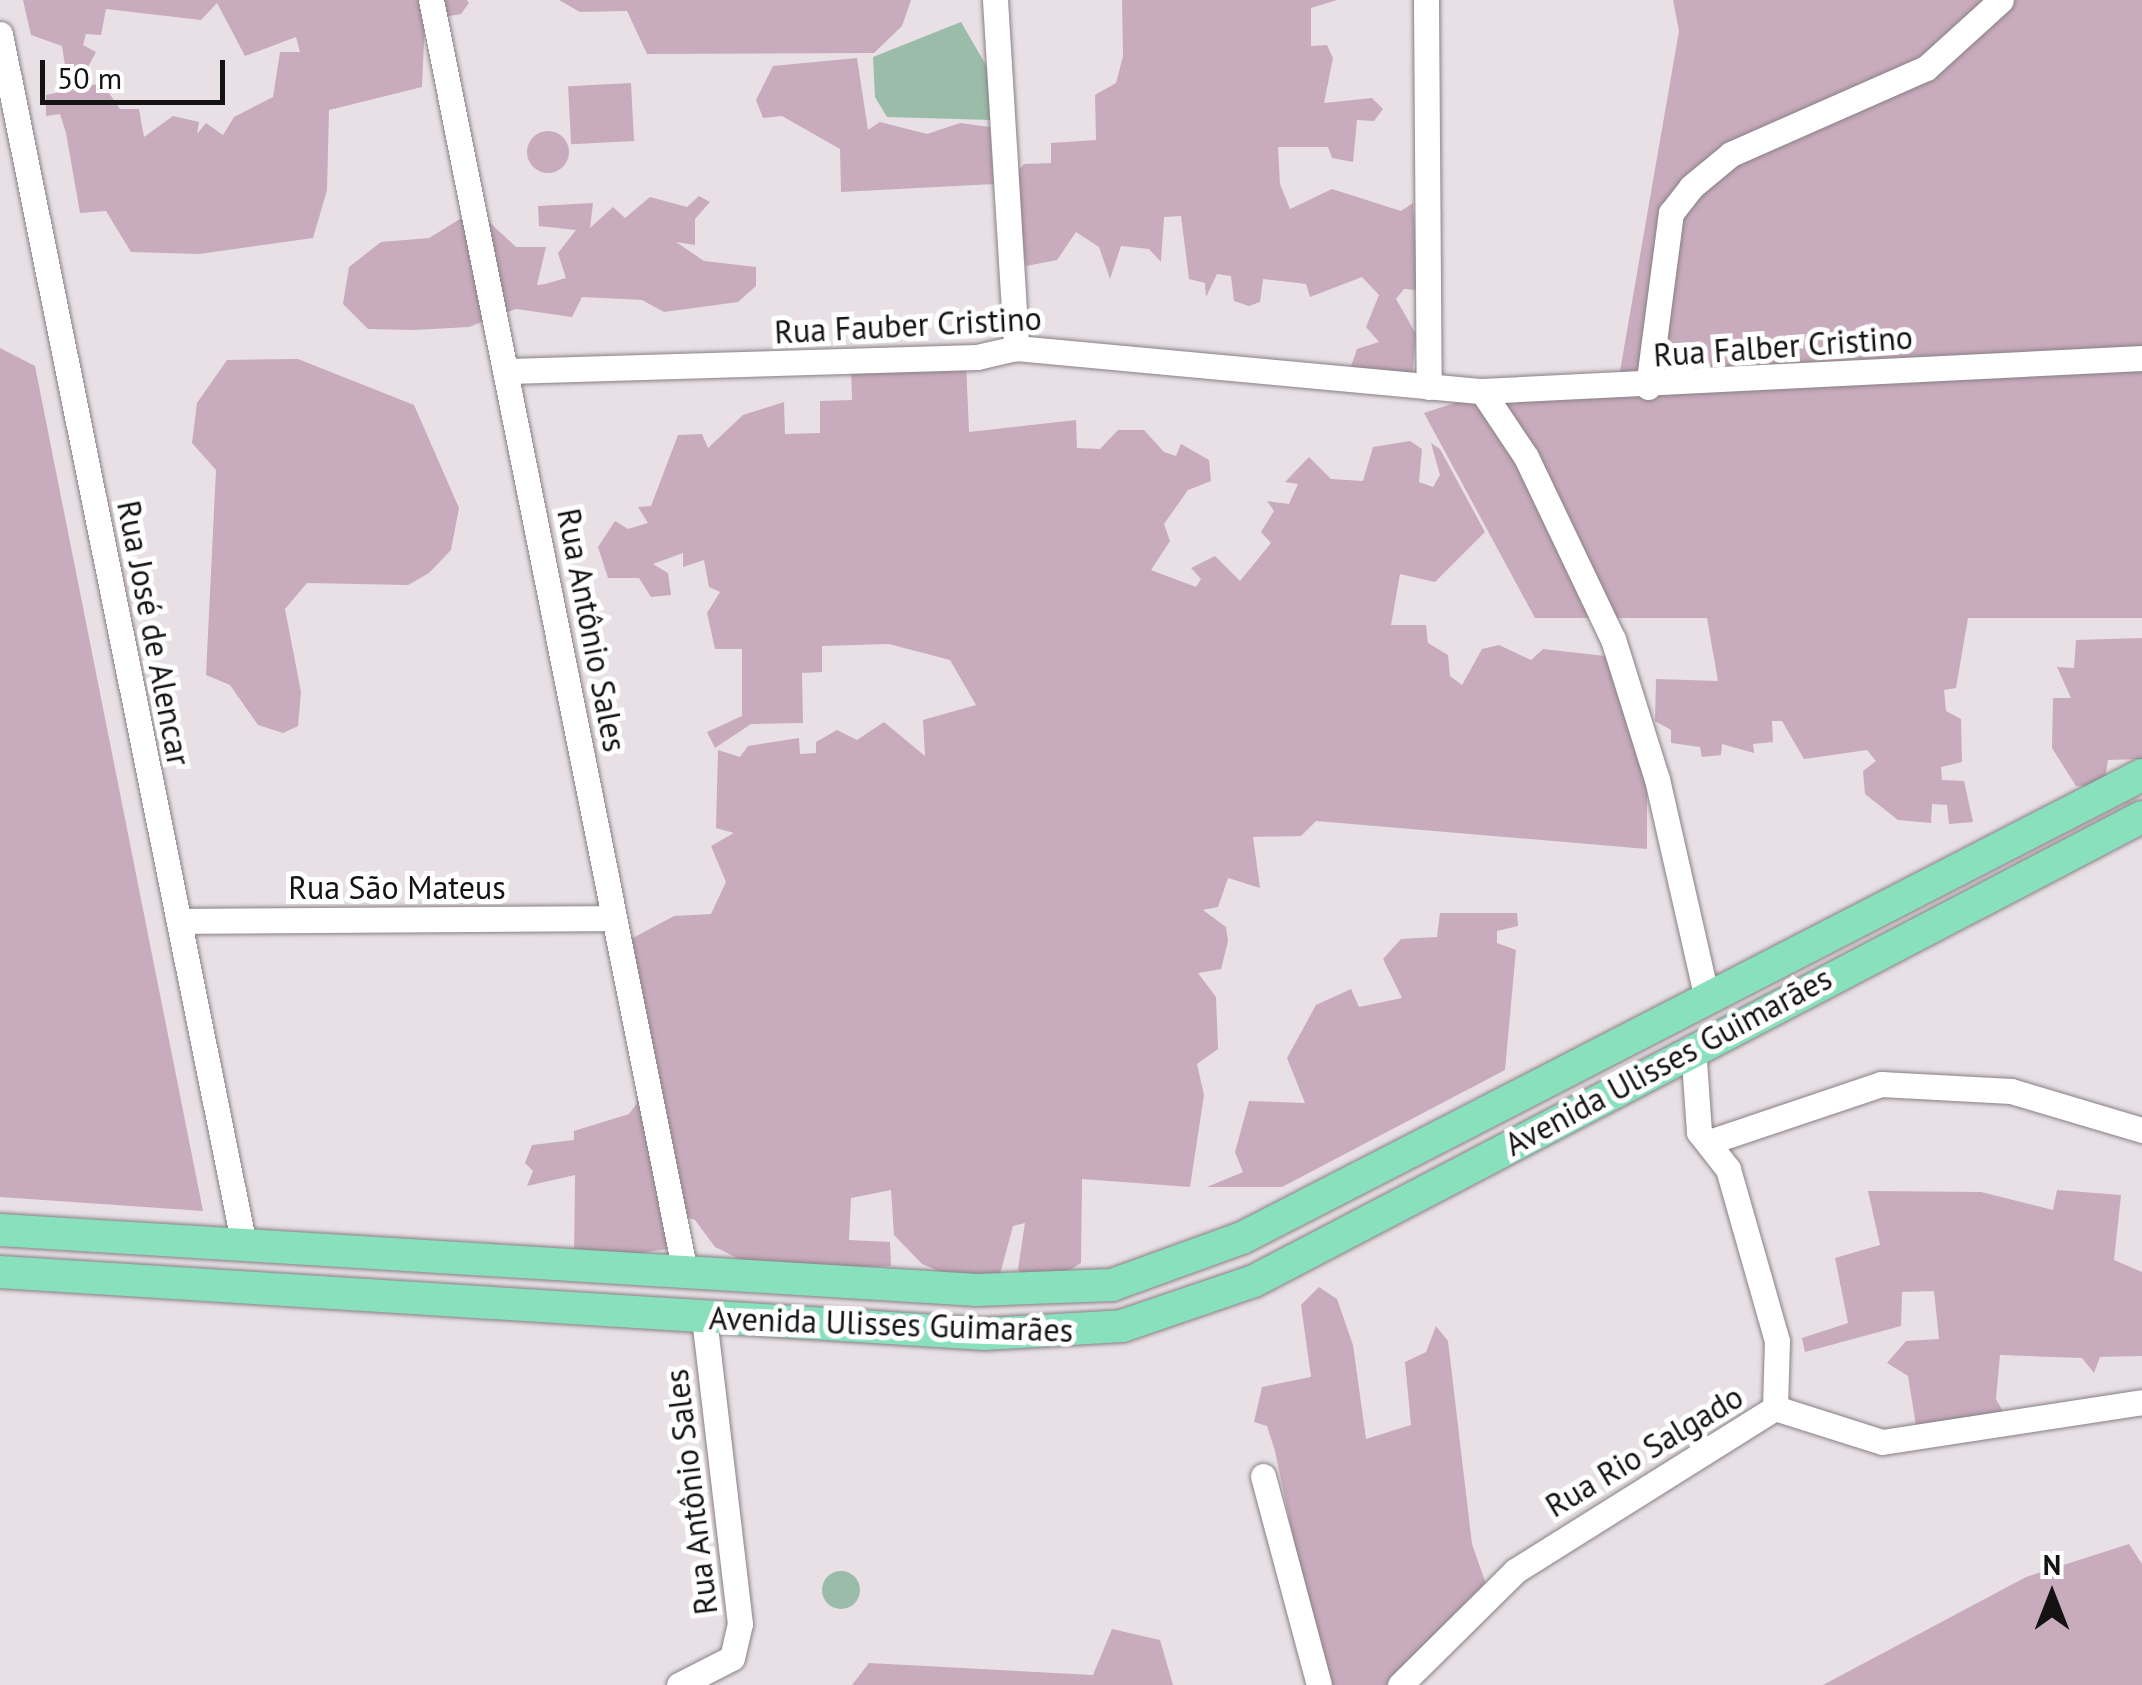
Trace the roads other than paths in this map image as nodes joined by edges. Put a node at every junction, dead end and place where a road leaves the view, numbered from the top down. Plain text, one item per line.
1 (431, 0) edge
2 (995, 0) edge
3 (1426, 0) edge
4 (2001, 0) edge
5 (0, 34) edge
6 (1016, 348) junction
7 (2142, 358) edge
8 (509, 372) junction
9 (1428, 387) junction
10 (1648, 388) junction
11 (1482, 391) junction
12 (2142, 776) edge
13 (2142, 817) edge
14 (614, 918) junction
15 (179, 921) junction
16 (1708, 998) junction
17 (1694, 1046) junction
18 (2142, 1130) edge
19 (1709, 1142) junction
20 (0, 1230) edge
21 (244, 1245) junction
22 (468, 1259) junction
23 (0, 1272) edge
24 (686, 1272) junction
25 (464, 1306) junction
26 (704, 1318) junction
27 (2142, 1402) edge
28 (1775, 1408) junction
29 (1264, 1476) dead end
30 (679, 1685) edge
31 (1320, 1685) edge
32 (1400, 1685) edge

1 - 8 street, Rua Antônio Sales
2 - 6 street
3 - 9 street
4 - 10 street
5 - 15 street, Rua José de Alencar
6 - 8 street, Rua Fauber Cristino
6 - 9 street, Rua Fauber Cristino
7 - 10 street, Rua Falber Cristino
8 - 14 street, Rua Antônio Sales
9 - 11 street, Rua Falber Cristino
10 - 11 street, Rua Falber Cristino
11 - 16 street
12 - 16 main road, Avenida Ulisses Guimarães
13 - 17 main road, Avenida Ulisses Guimarães
14 - 15 street, Rua São Mateus
14 - 24 street, Rua Antônio Sales
15 - 21 street, Rua José de Alencar
16 - 24 main road, Avenida Ulisses Guimarães
17 - 19 street, Rua Rio Salgado
17 - 26 main road, Avenida Ulisses Guimarães
18 - 19 street
19 - 28 street, Rua Rio Salgado
20 - 21 main road, Avenida Ulisses Guimarães
21 - 22 main road, Avenida Ulisses Guimarães
22 - 24 main road, Avenida Ulisses Guimarães
22 - 25 main road
23 - 25 main road, Avenida Ulisses Guimarães
25 - 26 main road, Avenida Ulisses Guimarães
26 - 30 street, Rua Antônio Sales
27 - 28 street
28 - 32 street, Rua Rio Salgado
29 - 31 street

